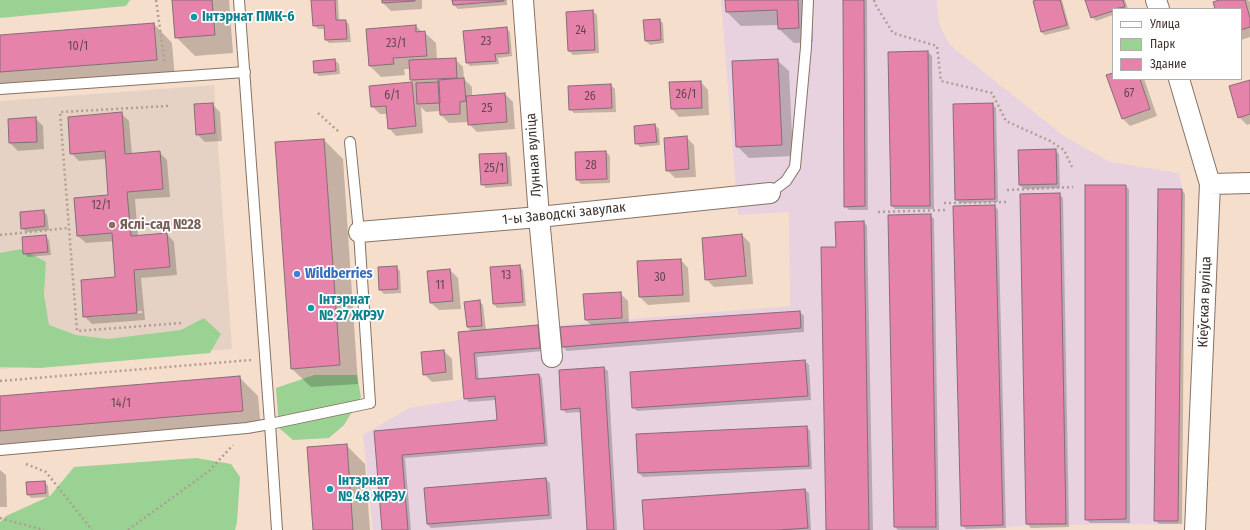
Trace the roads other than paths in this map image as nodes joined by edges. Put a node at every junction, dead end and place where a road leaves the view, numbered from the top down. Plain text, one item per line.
1 (239, 0) edge
2 (523, 0) edge
3 (808, 0) edge
4 (245, 72) junction
5 (1179, 80) edge
6 (0, 89) edge
7 (350, 142) road end
8 (1250, 182) edge
9 (1210, 184) junction
10 (770, 193) joint
11 (539, 218) junction
12 (359, 232) junction
13 (552, 357) dead end
14 (270, 424) junction
15 (0, 450) edge
16 (277, 530) edge
17 (1195, 530) edge

1 - 4 lane
2 - 11 street, Лунная вуліца
3 - 10 lane
4 - 6 lane
4 - 14 lane
5 - 9 street, Кіеўская вуліца
7 - 12 lane
8 - 9 street
9 - 17 street, Кіеўская вуліца
10 - 11 street, 1-ы Заводскі завулак
11 - 12 street, 1-ы Заводскі завулак
11 - 13 street, Лунная вуліца
12 - 14 lane
14 - 15 lane
14 - 16 lane

